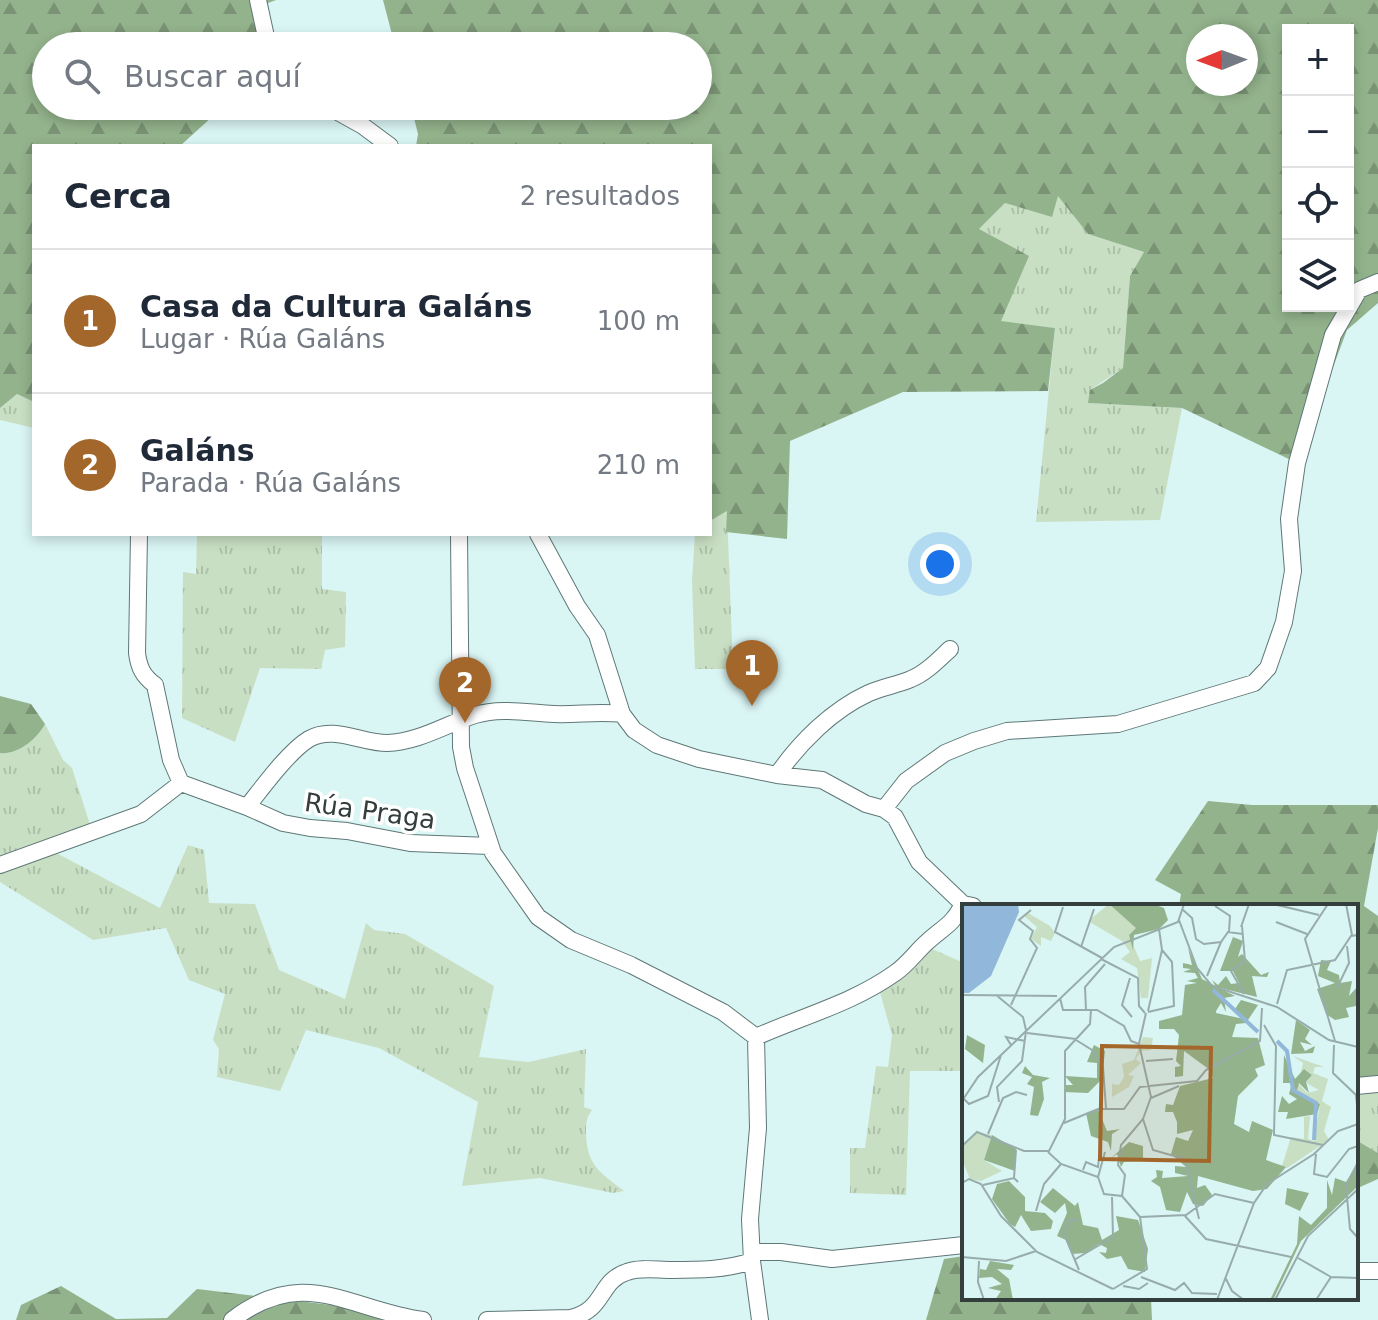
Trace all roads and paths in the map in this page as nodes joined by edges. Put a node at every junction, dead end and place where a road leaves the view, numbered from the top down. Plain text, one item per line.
1 (258, 0) edge
2 (265, 32) edge
3 (352, 120) edge
4 (387, 144) edge
5 (1378, 282) edge
6 (139, 536) edge
7 (459, 536) edge
8 (539, 536) edge
9 (950, 649) dead end
10 (622, 714) junction
11 (460, 722) junction
12 (777, 775) junction
13 (181, 783) junction
14 (247, 807) junction
15 (884, 809) junction
16 (490, 846) junction
17 (0, 865) edge
18 (967, 904) edge
19 (962, 912) edge
20 (756, 1037) junction
21 (1378, 1084) edge
22 (1358, 1086) edge
23 (962, 1245) edge
24 (752, 1256) junction
25 (232, 1320) edge
26 (423, 1320) edge
27 (487, 1320) edge
28 (760, 1320) edge

1 - 2 street
3 - 4 street
5 - 15 street
6 - 13 street
7 - 11 street
8 - 10 street
9 - 12 street
10 - 11 street
10 - 12 street
11 - 14 street, Rúa Praga
11 - 16 street
12 - 15 street
13 - 14 street, Rúa Praga
13 - 17 street
14 - 16 street, Rúa Praga
15 - 18 street
16 - 20 street
19 - 20 street
20 - 24 street
21 - 22 street
23 - 24 street
24 - 27 street
24 - 28 street
25 - 26 street

